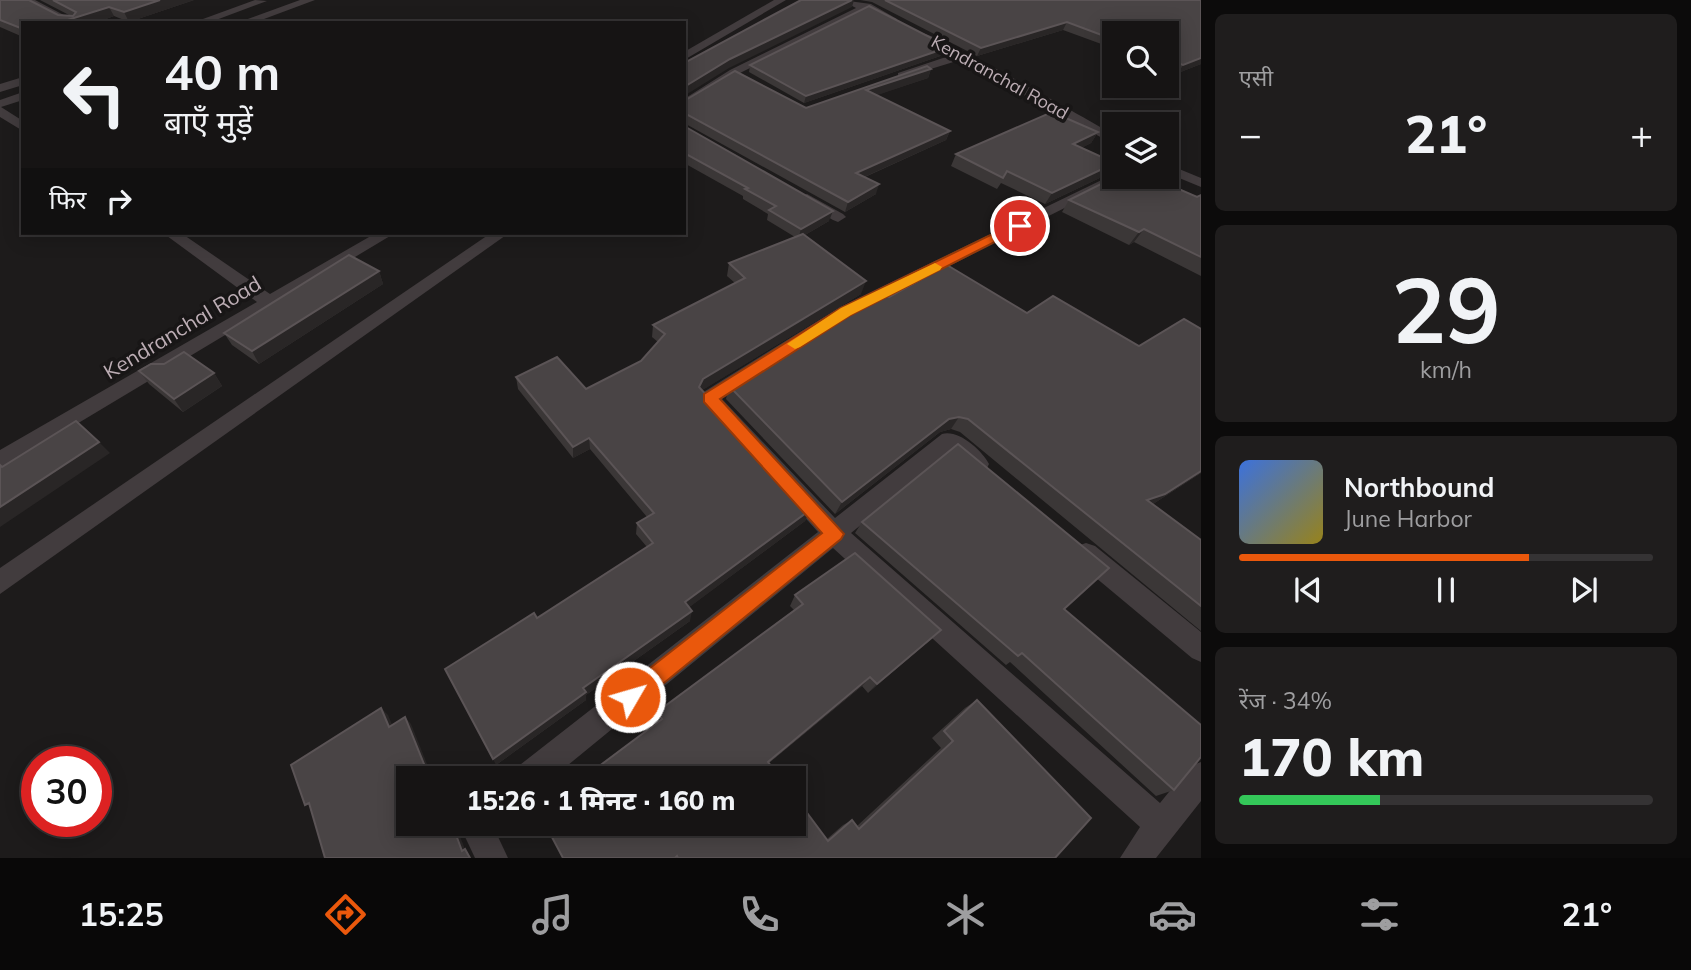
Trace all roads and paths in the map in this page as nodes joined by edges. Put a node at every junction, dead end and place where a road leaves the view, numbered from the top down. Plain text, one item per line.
1 (27, 0) edge
2 (233, 0) edge
3 (265, 0) edge
4 (310, 0) edge
5 (781, 0) edge
6 (846, 0) edge
7 (247, 6) junction
8 (867, 6) junction
9 (271, 13) junction
10 (70, 21) edge
11 (203, 21) edge
12 (248, 21) edge
13 (903, 25) edge
14 (915, 31) edge
15 (963, 55) junction
16 (686, 56) edge
17 (889, 81) edge
18 (21, 82) edge
19 (0, 88) edge
20 (21, 97) edge
21 (0, 104) edge
22 (686, 104) edge
23 (0, 111) edge
24 (21, 126) edge
25 (1102, 134) edge
26 (1179, 173) edge
27 (1201, 183) edge
28 (1102, 185) edge
29 (791, 190) edge
30 (838, 217) dead end
31 (174, 235) edge
32 (384, 235) edge
33 (498, 235) edge
34 (269, 302) junction
35 (0, 461) edge
36 (992, 475) edge
37 (835, 534) junction
38 (1065, 536) edge
39 (0, 582) edge
40 (1201, 649) edge
41 (543, 766) edge
42 (1201, 777) edge
43 (1161, 825) junction
44 (481, 836) edge
45 (492, 858) edge
46 (1136, 858) edge

1 - 10 street
2 - 7 street
3 - 7 street
4 - 9 street
5 - 16 street
6 - 8 street
7 - 9 street
7 - 11 street
8 - 13 street
8 - 22 street
9 - 12 street
14 - 15 street, Kendranchal Road
15 - 17 street
15 - 25 street, Kendranchal Road
18 - 19 street
20 - 21 street
23 - 24 street
26 - 27 street
28 - 37 street
29 - 30 street
31 - 34 street
32 - 34 street, Kendranchal Road
33 - 39 street
34 - 35 street, Kendranchal Road
36 - 37 street
37 - 41 street
37 - 43 street
38 - 40 street
42 - 43 street
43 - 46 street
44 - 45 street

